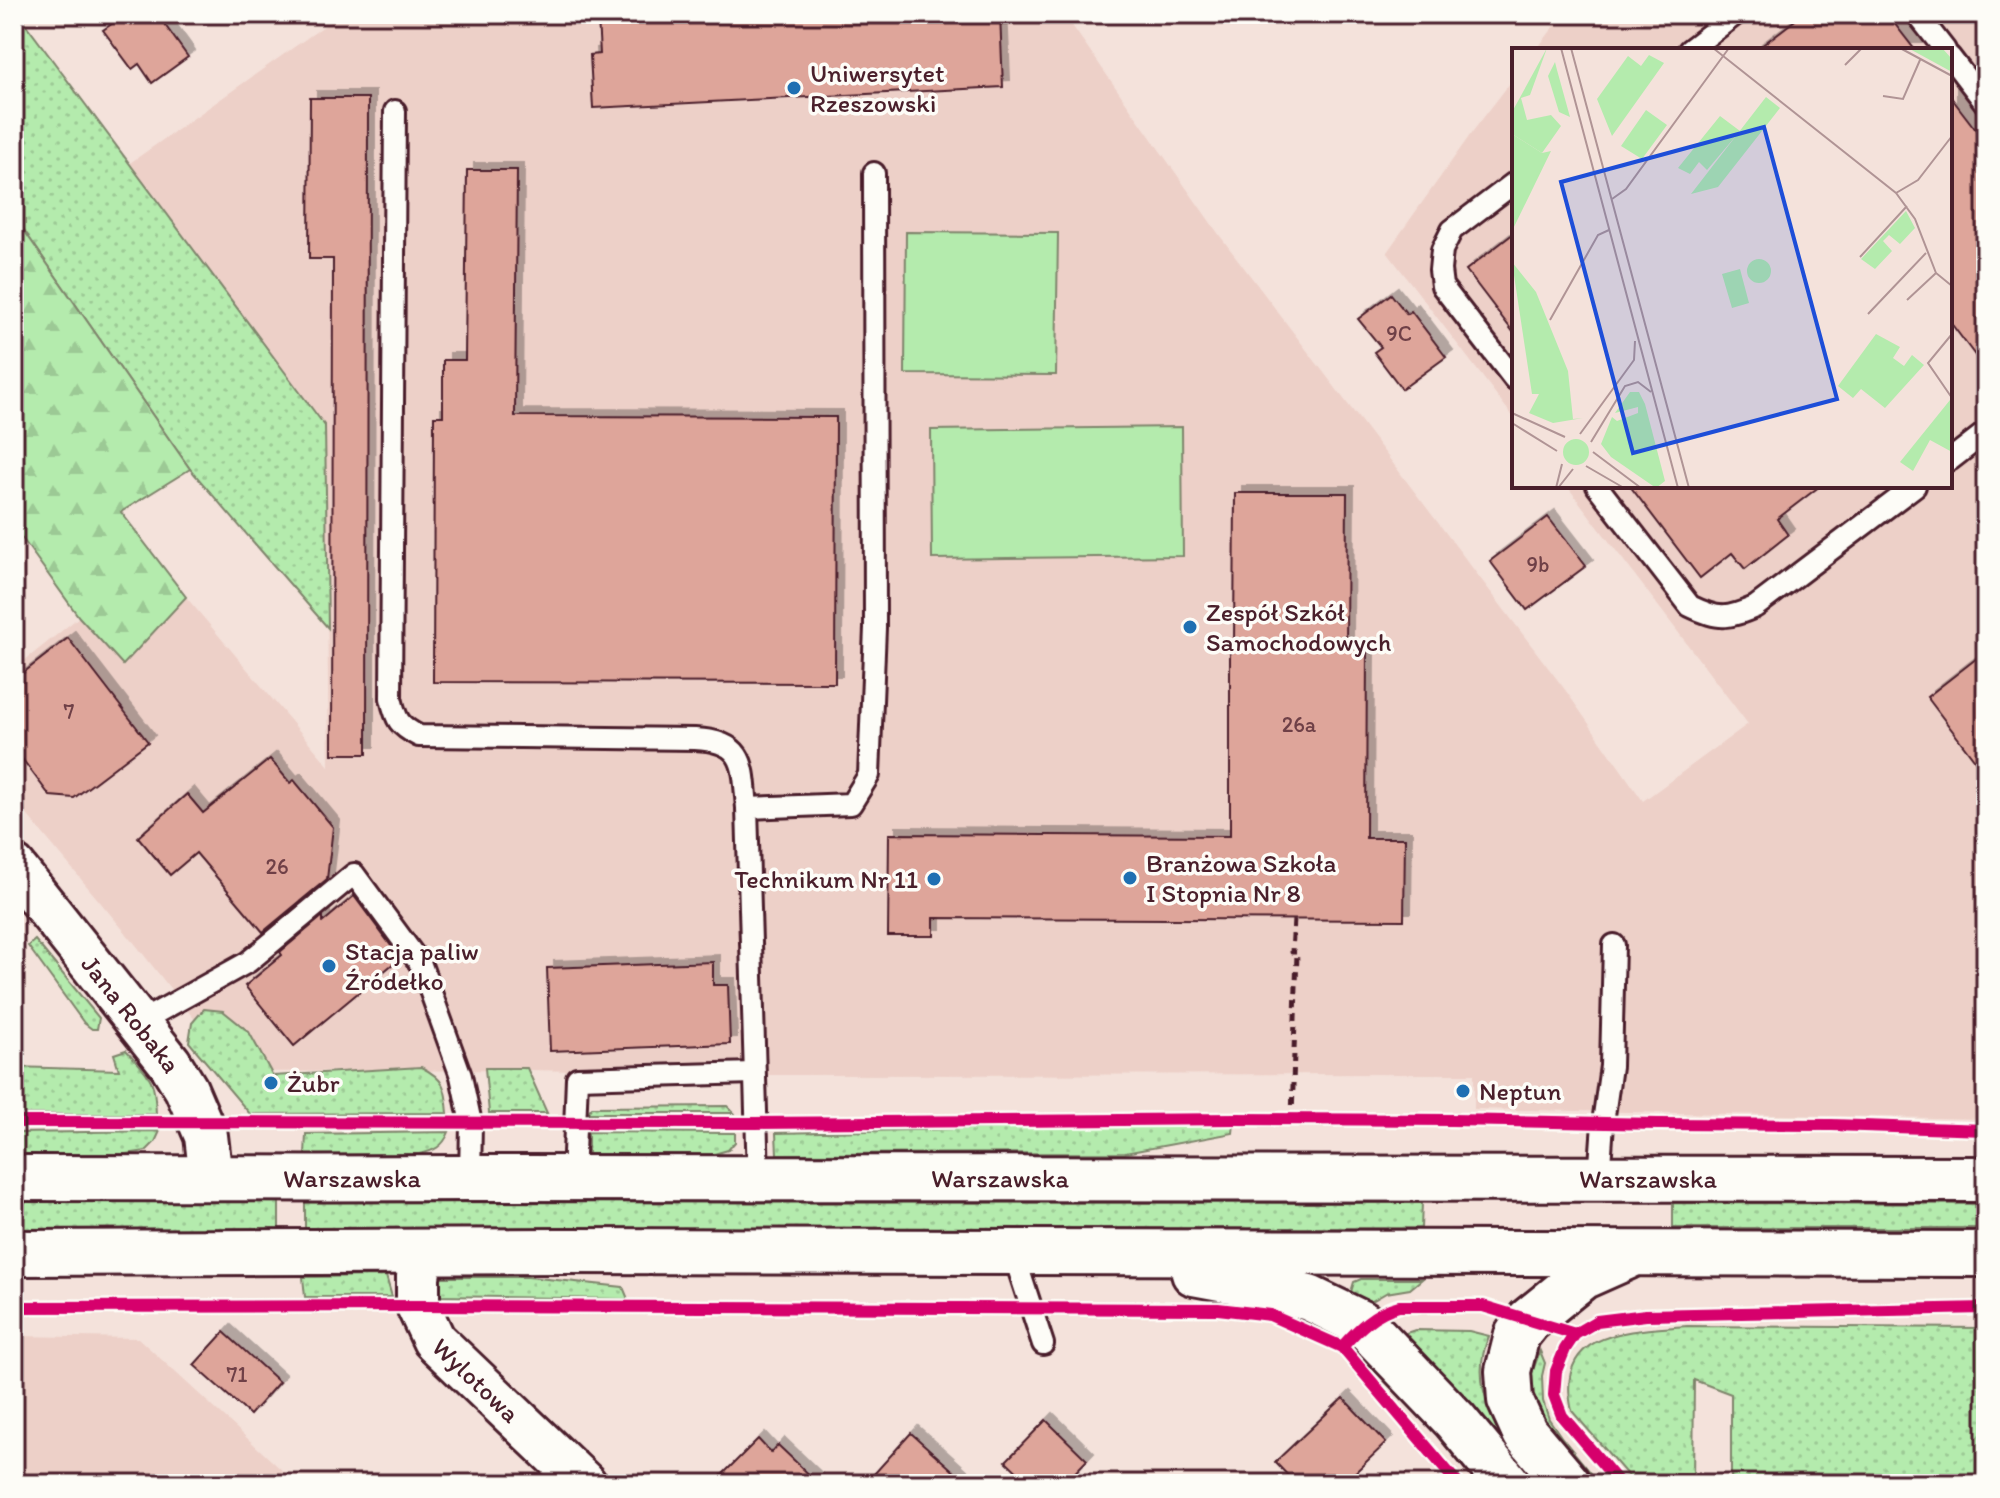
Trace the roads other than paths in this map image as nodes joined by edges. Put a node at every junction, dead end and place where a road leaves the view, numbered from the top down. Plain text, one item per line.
1 (1736, 14) edge
2 (1917, 14) edge
3 (1692, 48) edge
4 (1943, 48) edge
5 (1952, 60) edge
6 (1986, 104) edge
7 (395, 111) dead end
8 (874, 173) dead end
9 (1512, 185) edge
10 (1512, 376) edge
11 (1986, 432) edge
12 (1952, 458) edge
13 (1599, 488) edge
14 (1912, 488) edge
15 (747, 808) junction
16 (14, 867) edge
17 (1614, 945) dead end
18 (138, 1023) junction
19 (754, 1073) junction
20 (14, 1178) edge
21 (211, 1178) junction
22 (470, 1178) junction
23 (573, 1178) junction
24 (758, 1178) junction
25 (1599, 1179) junction
26 (1986, 1179) edge
27 (422, 1252) junction
28 (1013, 1252) junction
29 (14, 1253) edge
30 (1636, 1253) junction
31 (1094, 1254) junction
32 (1986, 1254) edge
33 (1043, 1344) dead end
34 (585, 1484) edge
35 (1508, 1484) edge
36 (1568, 1484) edge

1 - 3 lane
2 - 4 lane
5 - 6 lane
7 - 15 lane
8 - 15 lane
9 - 10 lane
11 - 12 lane
13 - 14 lane
15 - 19 lane
16 - 18 street, Jana Robaka
17 - 25 lane
18 - 21 street, Jana Robaka
18 - 22 lane
19 - 23 lane
19 - 24 lane
20 - 21 main road, Warszawska
21 - 22 main road, Warszawska
22 - 23 main road, Warszawska
23 - 24 main road, Warszawska
24 - 25 main road, Warszawska
25 - 26 main road, Warszawska
27 - 28 main road
27 - 29 main road
27 - 34 street, Wylotowa
28 - 31 main road
28 - 33 lane
30 - 31 main road
30 - 32 main road
30 - 36 main road
31 - 35 main road

